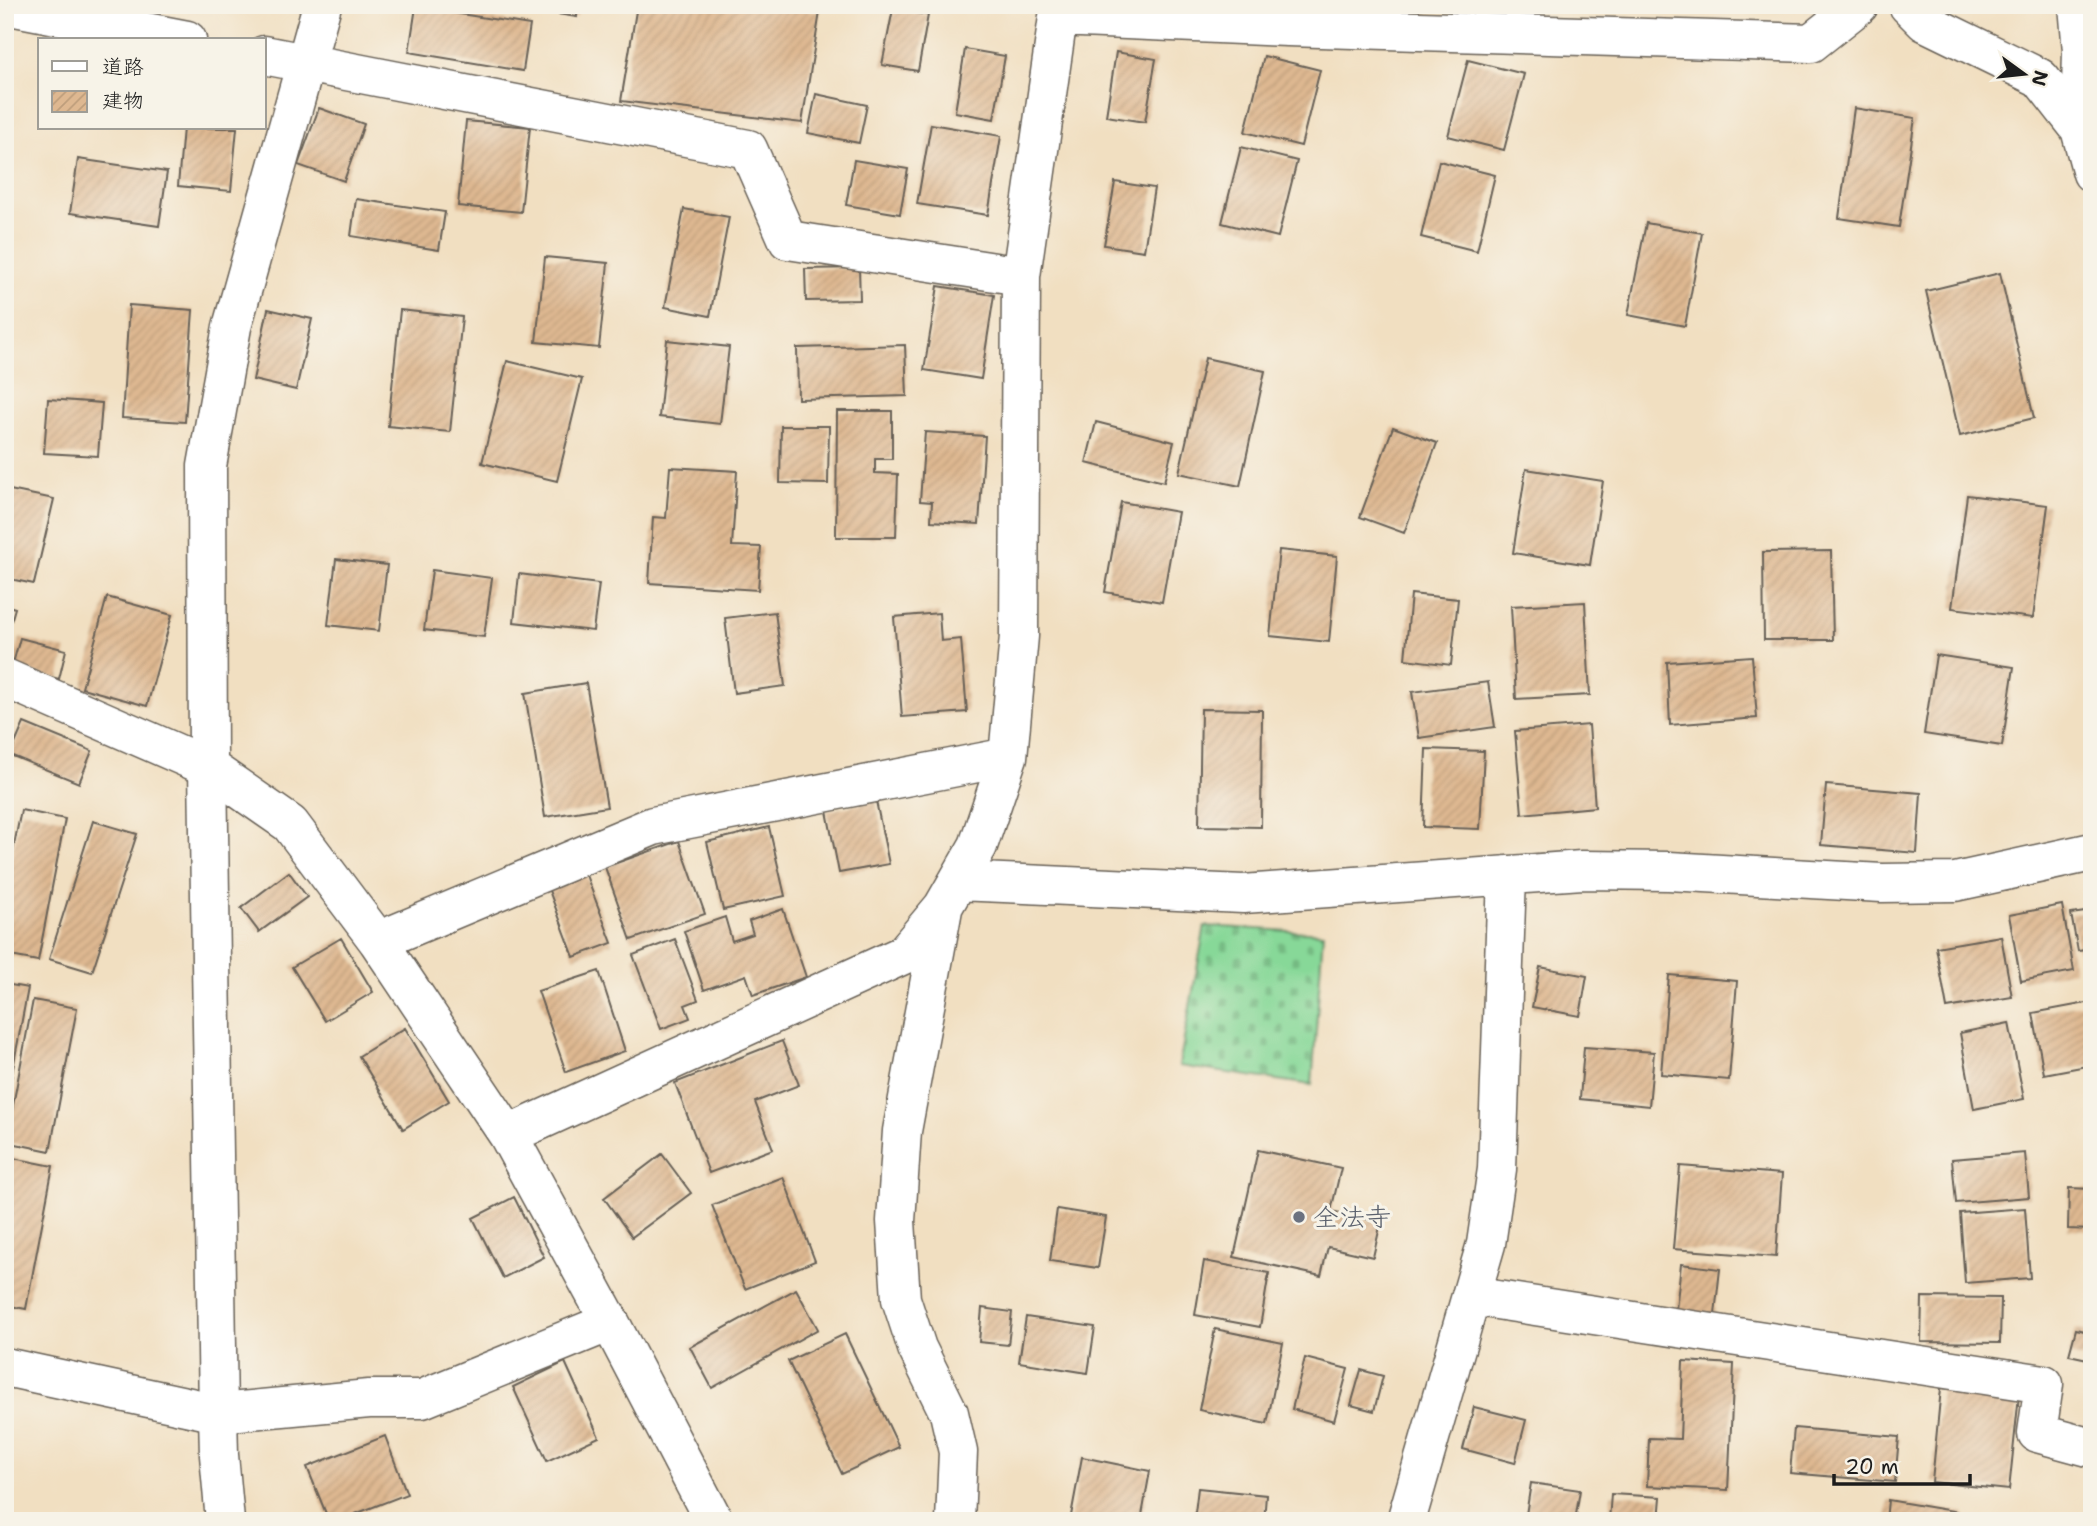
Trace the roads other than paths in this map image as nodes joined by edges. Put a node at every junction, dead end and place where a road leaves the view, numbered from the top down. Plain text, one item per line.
1 (5, 5) edge
2 (321, 5) edge
3 (1859, 5) edge
4 (1908, 5) edge
5 (2078, 5) edge
6 (1290, 16) edge
7 (177, 38) edge
8 (266, 55) edge
9 (306, 63) junction
10 (2080, 129) junction
11 (2092, 173) edge
12 (1021, 275) junction
13 (5, 678) edge
14 (1007, 757) junction
15 (208, 767) junction
16 (2092, 852) edge
17 (1507, 875) junction
18 (950, 894) junction
19 (378, 941) junction
20 (508, 1135) junction
21 (1471, 1296) junction
22 (610, 1322) junction
23 (5, 1367) edge
24 (218, 1413) junction
25 (2092, 1448) edge
26 (225, 1521) edge
27 (714, 1521) edge
28 (955, 1521) edge
29 (1406, 1521) edge

1 - 7 street
2 - 9 street
3 - 6 street
4 - 10 street
5 - 10 street
6 - 12 street
8 - 9 street
9 - 12 street
9 - 15 street
10 - 11 street
12 - 14 street
13 - 15 street
14 - 18 street
14 - 19 street
15 - 19 street
15 - 24 street
16 - 17 street
17 - 18 street
17 - 21 street
18 - 20 street
18 - 28 street
19 - 20 street
20 - 22 street
21 - 25 street
21 - 29 street
22 - 24 street
22 - 27 street
23 - 24 street
24 - 26 street

